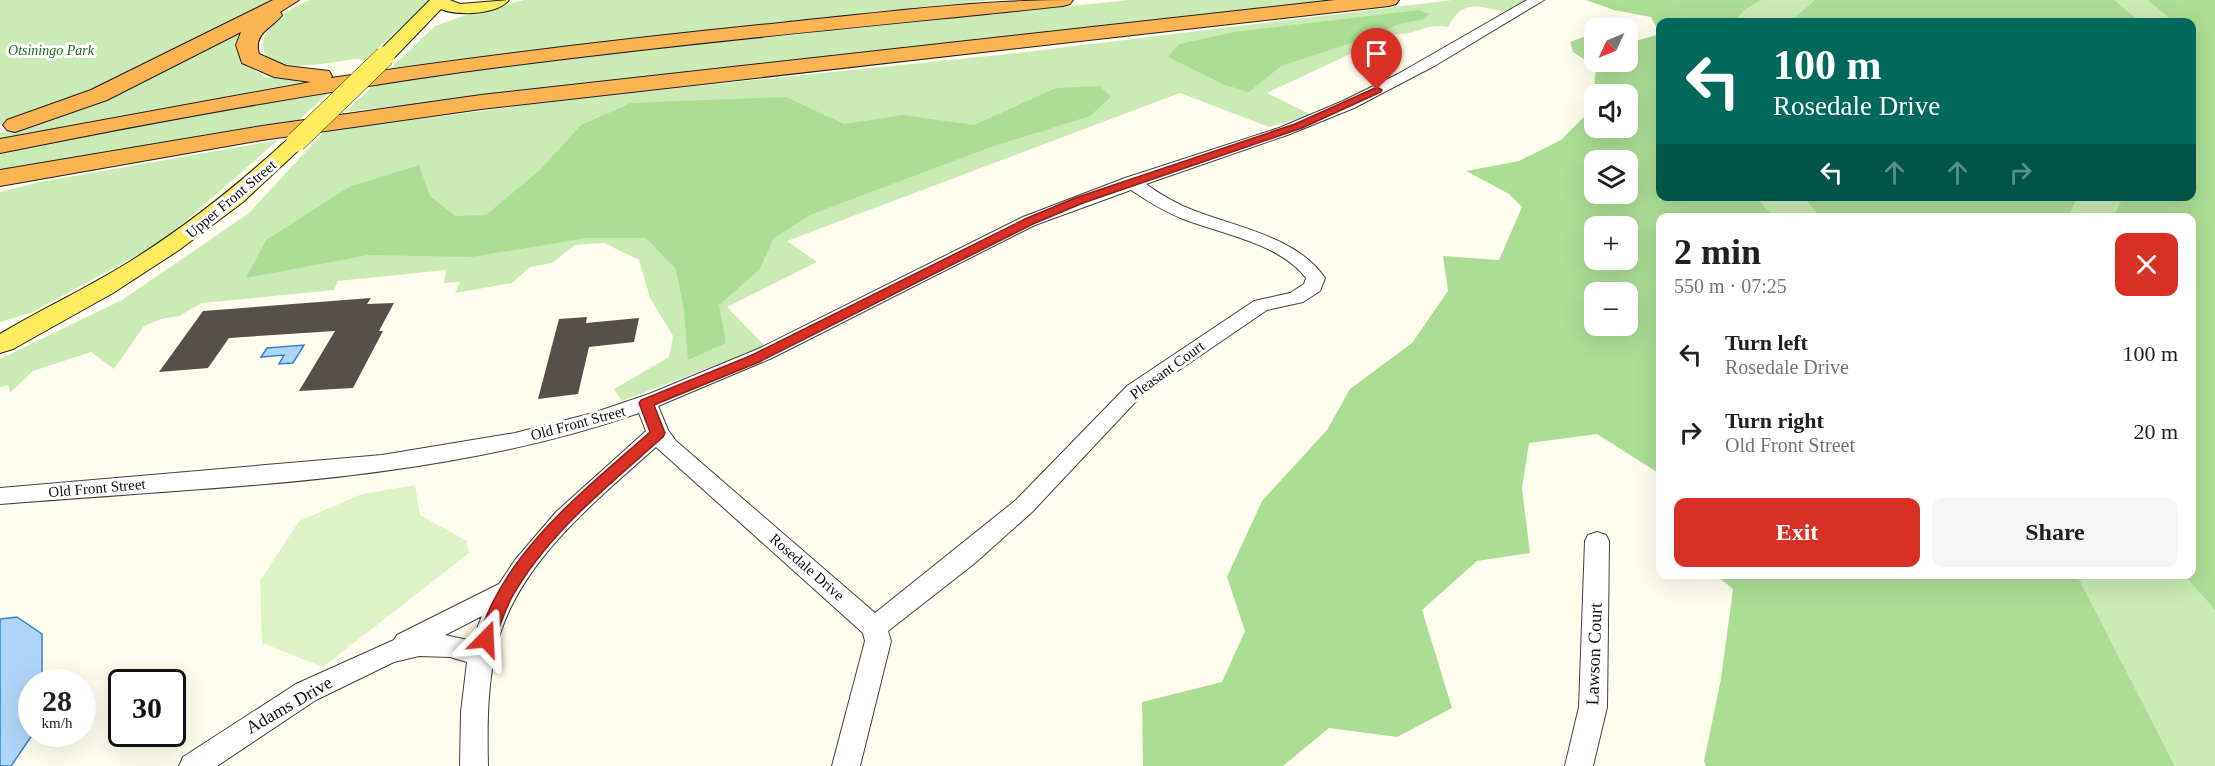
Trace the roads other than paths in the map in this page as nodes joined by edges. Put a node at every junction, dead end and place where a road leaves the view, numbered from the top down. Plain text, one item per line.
1 (289, 0) edge
2 (301, 0) edge
3 (440, 0) edge
4 (500, 0) edge
5 (1063, 0) edge
6 (1389, 0) edge
7 (1537, 0) edge
8 (462, 8) junction
9 (415, 27) junction
10 (427, 71) junction
11 (0, 130) edge
12 (0, 146) edge
13 (157, 150) junction
14 (0, 178) edge
15 (1131, 182) junction
16 (0, 187) edge
17 (6, 339) edge
18 (646, 403) junction
19 (658, 433) junction
20 (0, 496) edge
21 (1597, 541) dead end
22 (507, 591) junction
23 (874, 628) junction
24 (389, 652) junction
25 (482, 655) junction
26 (193, 766) edge
27 (474, 766) edge
28 (846, 766) edge
29 (1580, 766) edge

1 - 11 highway
2 - 10 highway
3 - 8 main road, Upper Front Street
3 - 9 main road, Upper Front Street
4 - 8 main road, Upper Front Street
5 - 10 highway
6 - 13 highway
7 - 15 street, Old Front Street
8 - 9 main road, Upper Front Street
9 - 17 main road, Upper Front Street, bridge
10 - 12 highway
13 - 14 highway
13 - 16 highway
15 - 18 street, Old Front Street
15 - 23 street, Pleasant Court
18 - 19 street, Rosedale Drive
18 - 20 street, Old Front Street
19 - 22 street
19 - 23 street, Rosedale Drive
21 - 29 street, Lawson Court
22 - 24 street, Adams Drive
22 - 25 street
23 - 28 street
24 - 25 street, Adams Drive
24 - 26 street, Adams Drive
25 - 27 street

